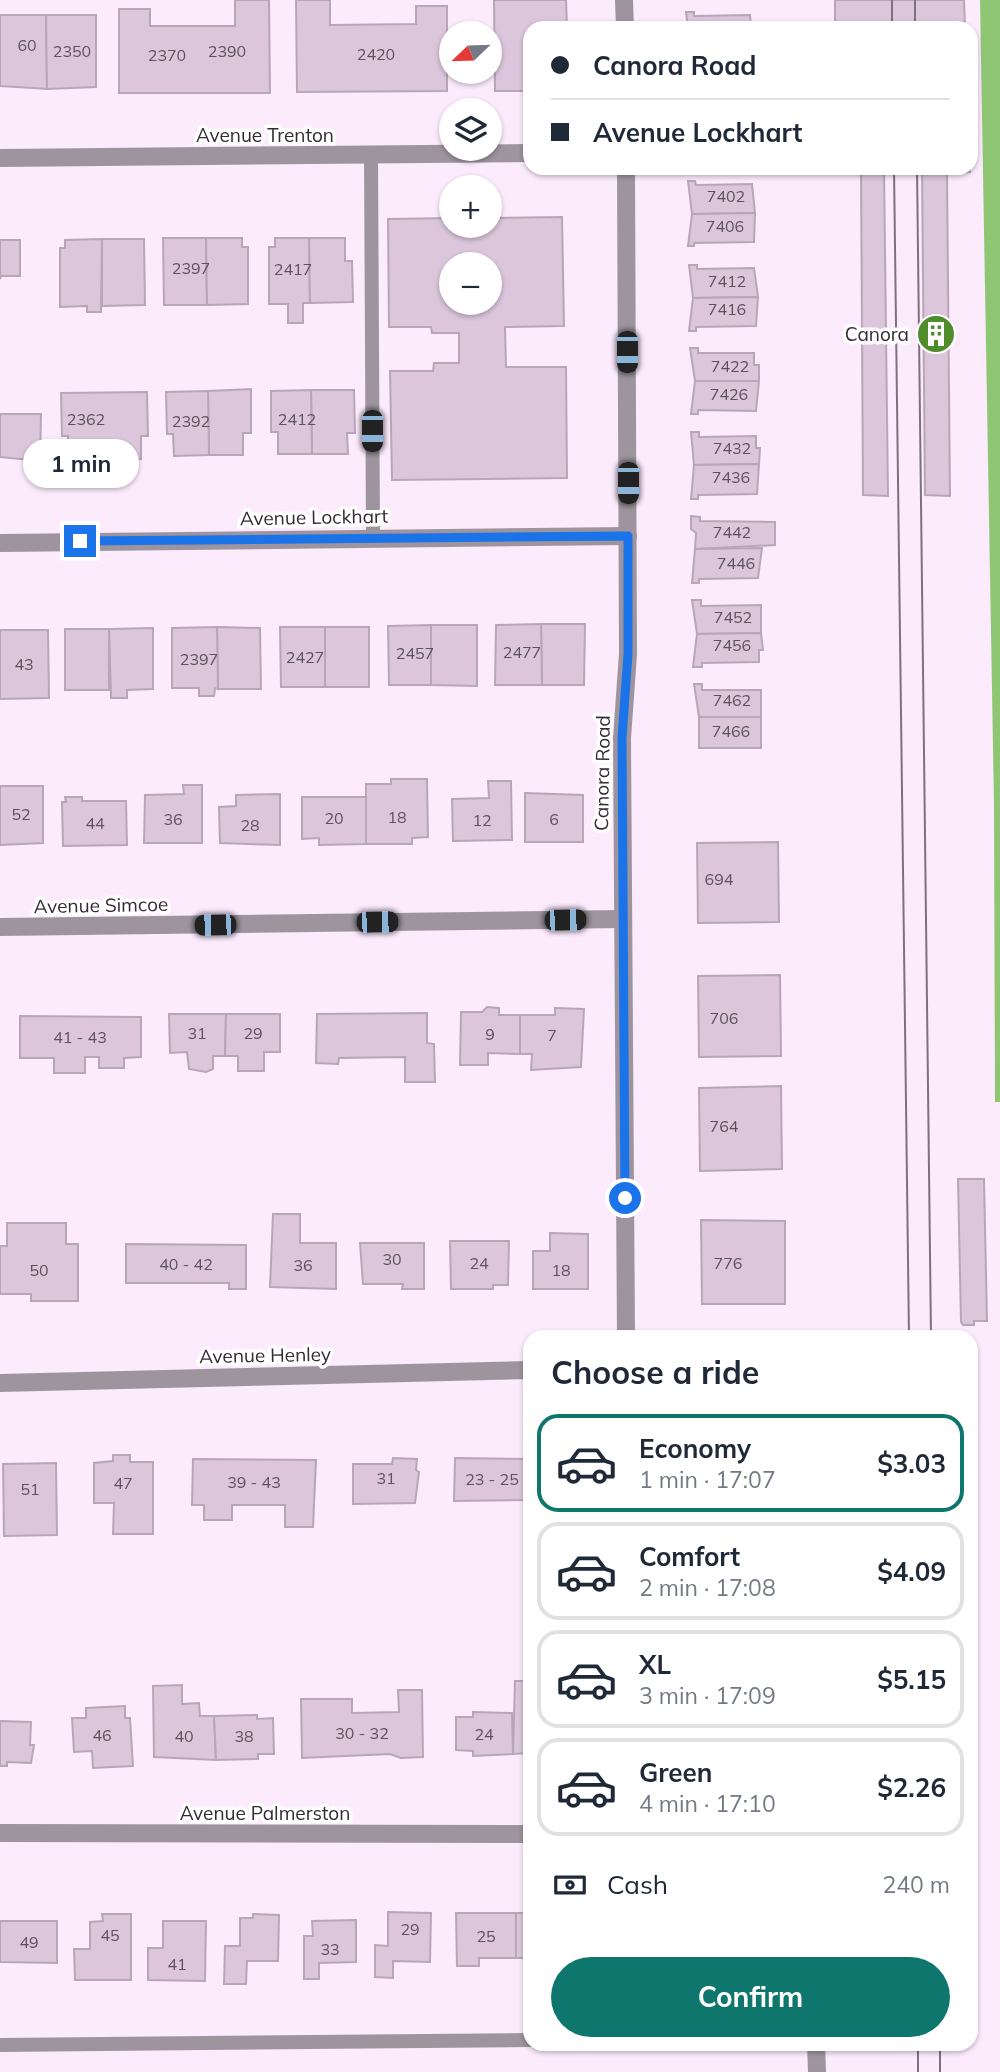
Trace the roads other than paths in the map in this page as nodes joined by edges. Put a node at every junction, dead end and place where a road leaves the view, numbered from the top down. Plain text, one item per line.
1 (624, 0) edge
2 (625, 21) edge
3 (523, 153) edge
4 (371, 155) junction
5 (0, 158) edge
6 (626, 175) edge
7 (373, 536) junction
8 (628, 536) junction
9 (0, 543) edge
10 (622, 919) junction
11 (0, 927) edge
12 (626, 1330) edge
13 (523, 1370) edge
14 (0, 1382) edge
15 (0, 1833) edge
16 (523, 1835) edge
17 (523, 2040) edge
18 (0, 2045) edge
19 (816, 2051) edge
20 (817, 2072) edge

1 - 2 street
3 - 4 street, Avenue Trenton
4 - 5 street, Avenue Trenton
4 - 7 lane
6 - 8 street, Canora Road
7 - 8 street, Avenue Lockhart
7 - 9 street, Avenue Lockhart
8 - 10 street, Canora Road
10 - 11 street, Avenue Simcoe
10 - 12 street, Canora Road
13 - 14 street, Avenue Henley
15 - 16 street, Avenue Palmerston
17 - 18 lane
19 - 20 street

